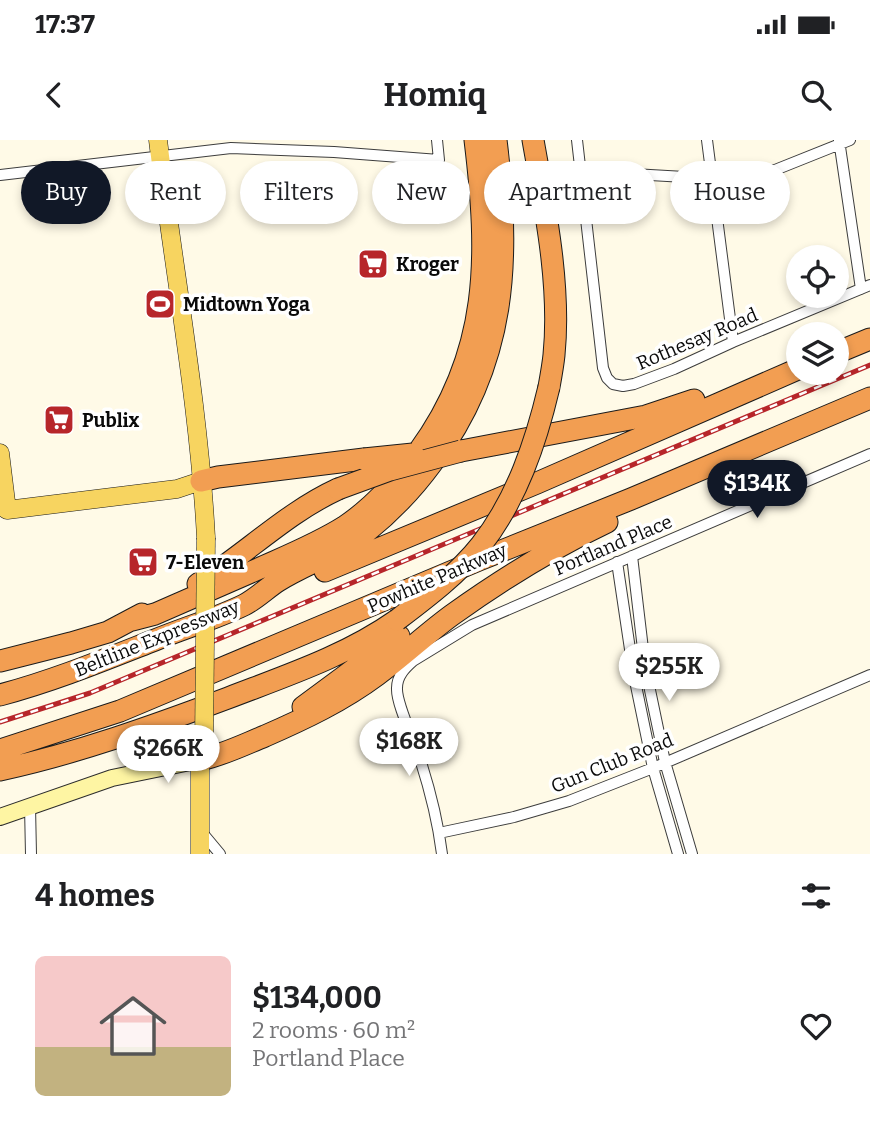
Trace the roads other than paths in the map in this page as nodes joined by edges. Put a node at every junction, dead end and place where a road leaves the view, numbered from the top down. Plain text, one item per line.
1 (438, 140) edge
2 (475, 140) edge
3 (496, 140) edge
4 (533, 140) edge
5 (577, 140) edge
6 (707, 140) edge
7 (843, 141) edge
8 (300, 145) edge
9 (159, 148) edge
10 (580, 161) edge
11 (710, 161) edge
12 (790, 164) edge
13 (0, 175) edge
14 (587, 224) edge
15 (718, 224) edge
16 (865, 287) edge
17 (870, 339) edge
18 (733, 342) junction
19 (849, 348) edge
20 (786, 374) edge
21 (774, 379) junction
22 (870, 398) edge
23 (759, 446) junction
24 (461, 451) junction
25 (0, 453) edge
26 (870, 454) edge
27 (201, 481) junction
28 (3, 511) edge
29 (632, 556) junction
30 (617, 562) junction
31 (245, 604) junction
32 (132, 620) junction
33 (398, 628) junction
34 (0, 660) edge
35 (870, 675) edge
36 (0, 695) edge
37 (262, 737) junction
38 (0, 750) edge
39 (199, 751) junction
40 (665, 762) junction
41 (653, 768) junction
42 (0, 770) edge
43 (30, 806) junction
44 (0, 817) edge
45 (200, 830) junction
46 (439, 833) junction
47 (31, 854) edge
48 (200, 854) edge
49 (220, 854) edge
50 (442, 854) edge
51 (678, 854) edge
52 (692, 854) edge

1 - 8 street
2 - 32 highway
3 - 31 highway, Beltline Expressway
4 - 33 highway, bridge
5 - 10 street
6 - 11 street
7 - 12 street
7 - 16 street
8 - 9 street
9 - 13 street
9 - 27 main road
14 - 18 street, Rothesay Road
15 - 18 street
16 - 18 street, Rothesay Road
17 - 19 highway
20 - 21 highway
21 - 24 highway
21 - 31 highway
22 - 23 highway, Powhite Parkway
23 - 37 highway
23 - 38 highway, Powhite Parkway
24 - 27 highway, bridge
24 - 32 highway, bridge
25 - 28 main road
26 - 29 street, Portland Place
27 - 28 main road
27 - 39 main road, bridge
29 - 30 street, Portland Place
29 - 40 street
30 - 41 street
30 - 46 street, Portland Place
31 - 36 highway, Beltline Expressway
32 - 34 highway
33 - 37 highway
33 - 42 highway
35 - 40 street, Gun Club Road
37 - 39 highway
39 - 43 main road
39 - 45 main road
40 - 41 street, Gun Club Road
40 - 52 street
41 - 46 street, Gun Club Road
41 - 51 street
43 - 44 main road
43 - 47 street
45 - 48 main road
45 - 49 street
46 - 50 street

